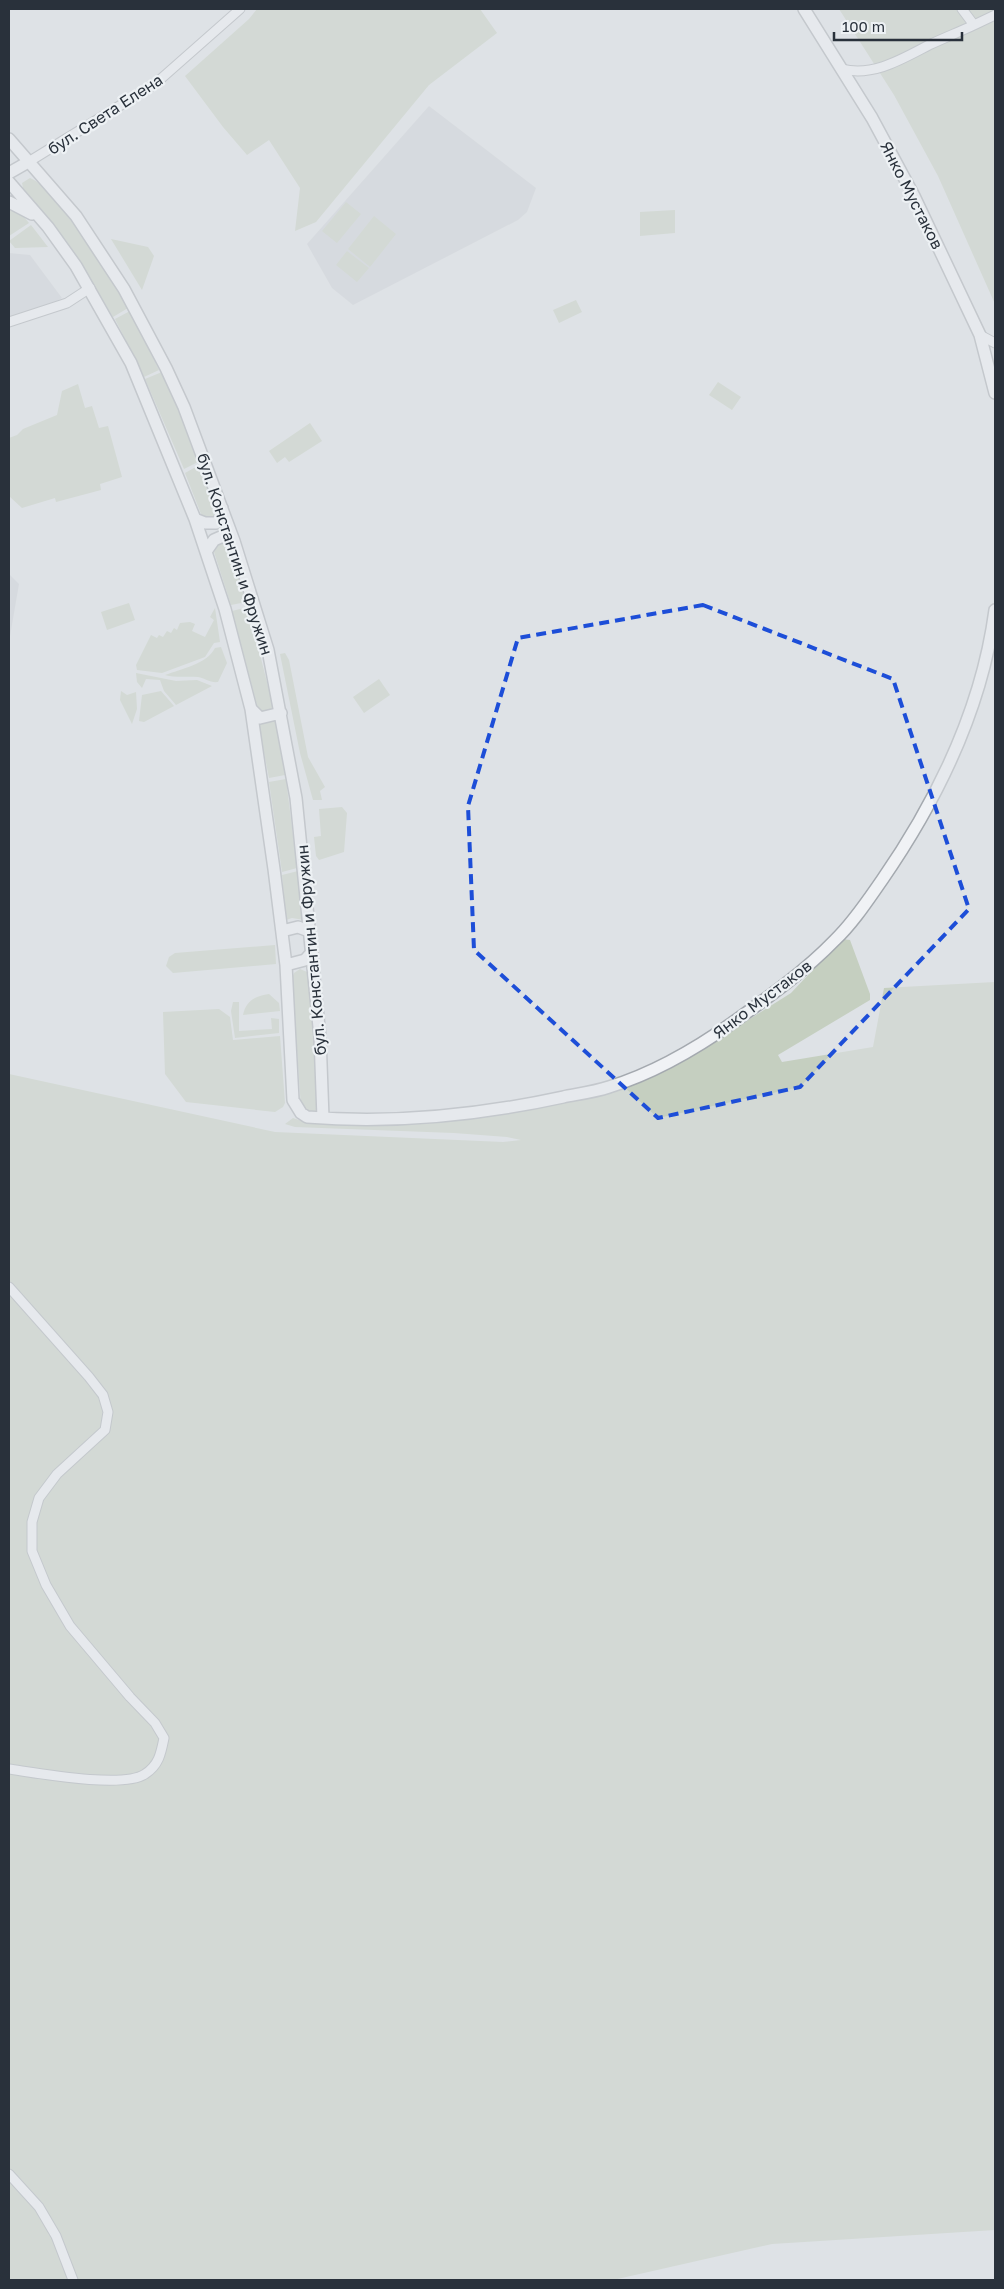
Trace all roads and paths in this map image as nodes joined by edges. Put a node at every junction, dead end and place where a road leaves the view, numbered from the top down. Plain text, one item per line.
1 (240, 9) edge
2 (804, 9) edge
3 (962, 9) edge
4 (995, 15) edge
5 (974, 25) junction
6 (842, 69) junction
7 (9, 138) edge
8 (30, 161) junction
9 (9, 173) edge
10 (9, 182) edge
11 (9, 202) edge
12 (41, 219) junction
13 (90, 288) junction
14 (9, 322) edge
15 (980, 335) junction
16 (995, 343) edge
17 (995, 393) edge
18 (222, 507) junction
19 (195, 519) junction
20 (234, 542) junction
21 (207, 550) junction
22 (995, 610) edge
23 (251, 709) junction
24 (281, 713) junction
25 (282, 930) junction
26 (309, 930) junction
27 (284, 952) junction
28 (312, 952) junction
29 (300, 962) junction
30 (286, 965) junction
31 (323, 1118) junction
32 (9, 1287) edge
33 (9, 1769) edge
34 (9, 2174) edge
35 (73, 2280) edge

1 - 8 street, бул. Света Елена
2 - 6 street, Янко Мустаков
3 - 5 street
4 - 5 street
5 - 6 street
6 - 15 street, Янко Мустаков
7 - 8 street, бул. Константин и Фружин
8 - 9 street, бул. Света Елена
8 - 18 street, бул. Константин и Фружин
10 - 12 street, бул. Константин и Фружин
11 - 12 street
12 - 13 street, бул. Константин и Фружин
13 - 14 street
13 - 19 street, бул. Константин и Фружин
15 - 16 street
15 - 17 street, Янко Мустаков
18 - 19 street
18 - 20 street, бул. Константин и Фружин
19 - 21 street, бул. Константин и Фружин
20 - 21 street
20 - 24 street, бул. Константин и Фружин
21 - 23 street, бул. Константин и Фружин
22 - 31 street, Янко Мустаков
23 - 24 street
23 - 25 street, бул. Константин и Фружин
24 - 26 street, бул. Константин и Фружин
25 - 26 street
25 - 27 street
26 - 28 street, бул. Константин и Фружин
27 - 29 street
27 - 30 street, бул. Константин и Фружин
28 - 29 street
28 - 31 street, бул. Константин и Фружин
29 - 30 street
30 - 31 street, бул. Константин и Фружин
32 - 33 street
34 - 35 street

